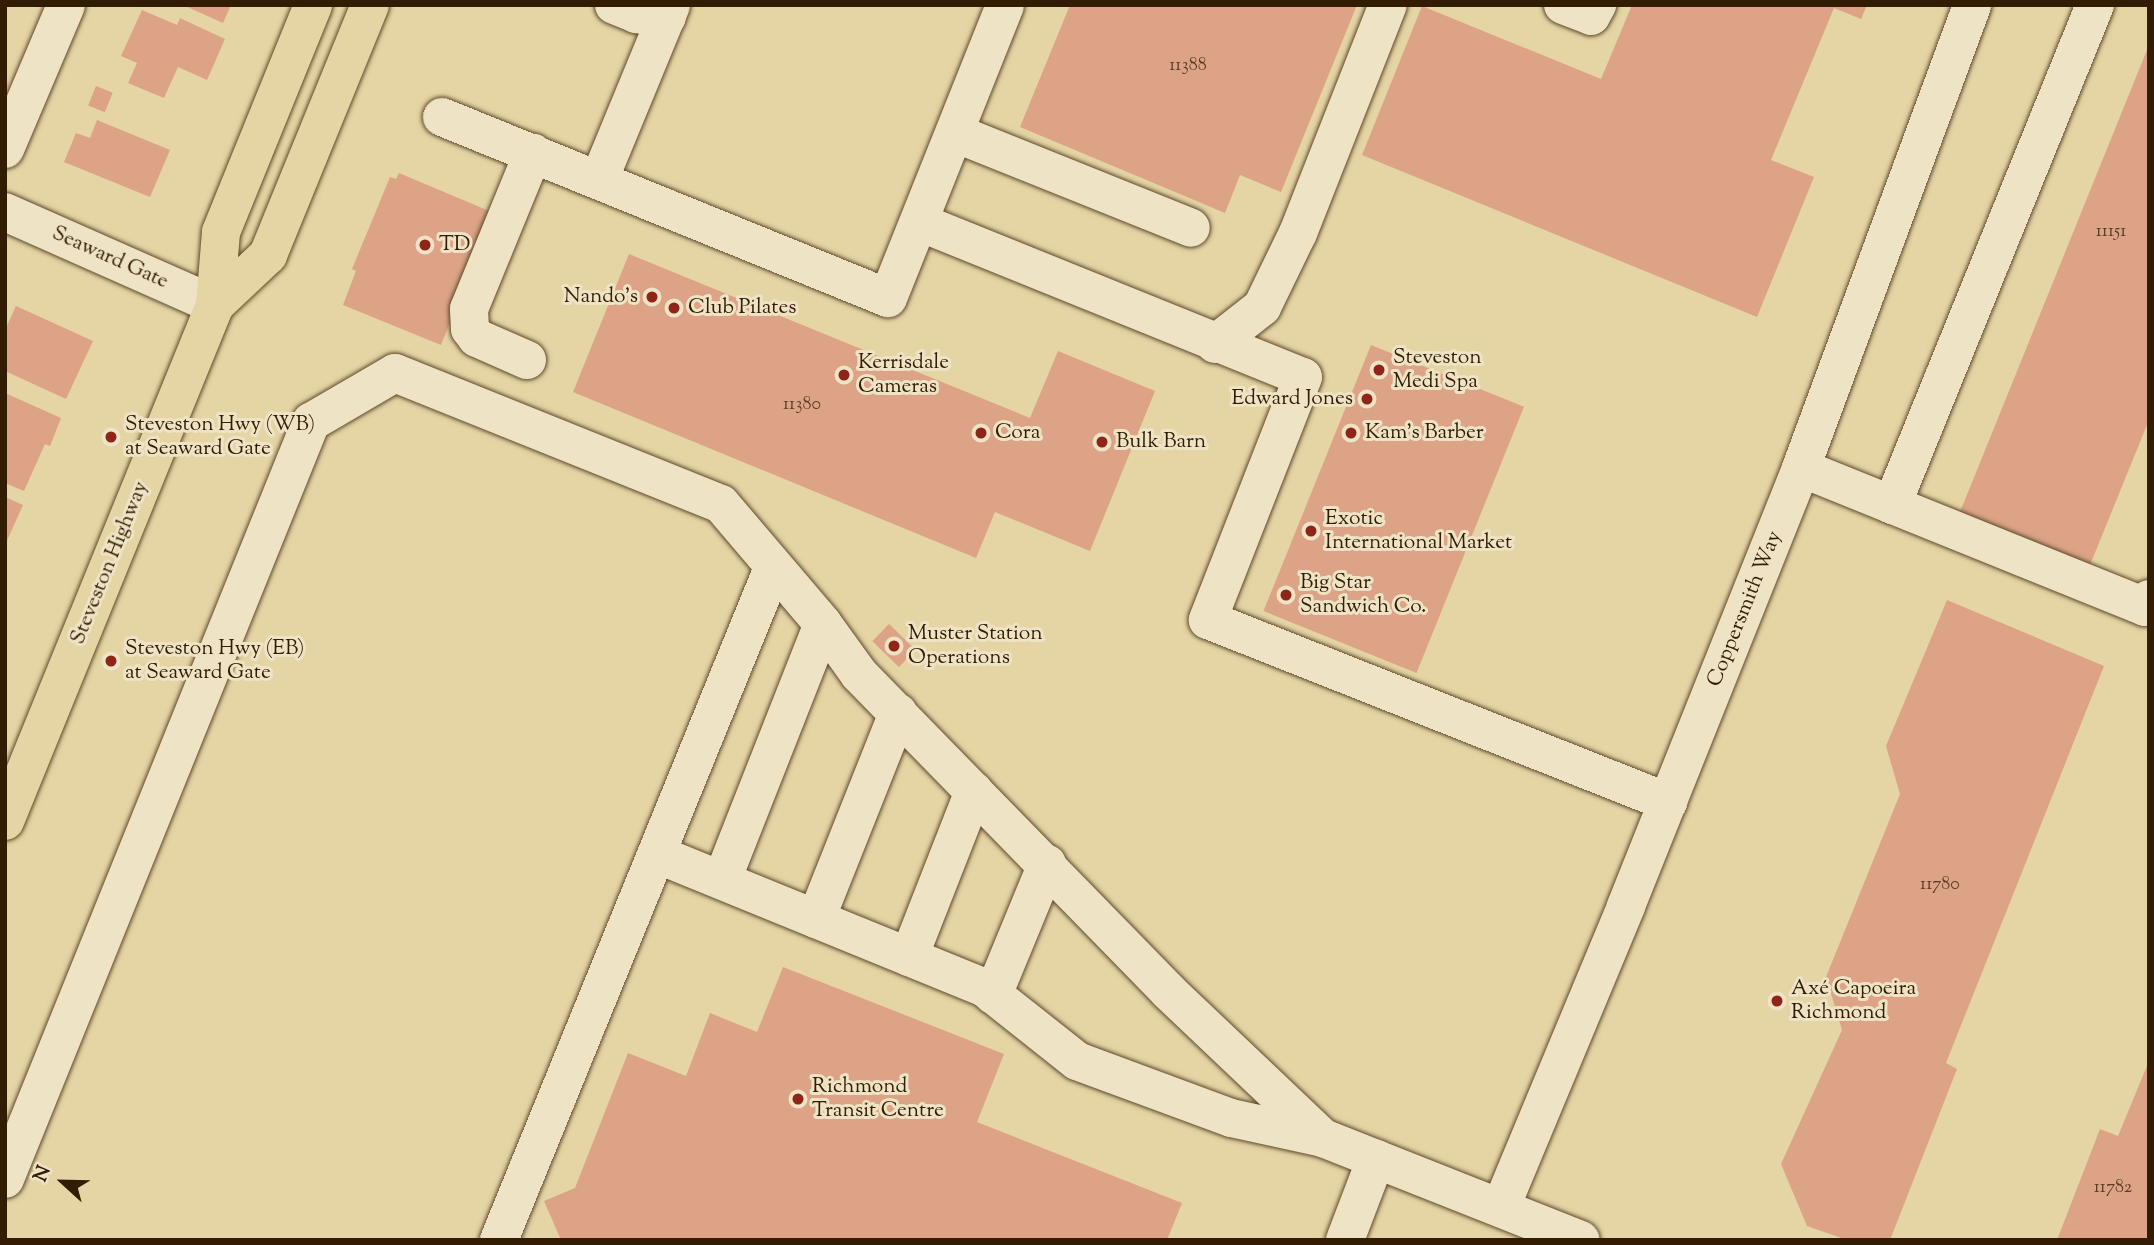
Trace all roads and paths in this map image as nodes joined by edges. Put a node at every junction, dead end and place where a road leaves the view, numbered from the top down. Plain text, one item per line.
1 (66, 5) edge
2 (313, 5) edge
3 (370, 5) edge
4 (614, 5) edge
5 (1005, 5) edge
6 (1388, 5) edge
7 (1563, 5) edge
8 (1597, 5) edge
9 (1972, 5) edge
10 (2095, 5) edge
11 (669, 11) edge
12 (442, 117) dead end
13 (955, 133) junction
14 (5, 149) edge
15 (533, 153) junction
16 (599, 180) junction
17 (5, 212) edge
18 (919, 222) junction
19 (1191, 228) dead end
20 (215, 305) junction
21 (1215, 344) junction
22 (527, 360) dead end
23 (1801, 468) junction
24 (1892, 505) junction
25 (773, 568) junction
26 (2148, 612) edge
27 (823, 624) junction
28 (898, 713) junction
29 (974, 791) junction
30 (1668, 802) junction
31 (5, 821) edge
32 (657, 854) junction
33 (1046, 864) junction
34 (722, 880) junction
35 (816, 919) junction
36 (909, 957) junction
37 (993, 995) junction
38 (1323, 1138) junction
39 (1376, 1159) junction
40 (5, 1179) edge
41 (1501, 1206) junction
42 (499, 1240) edge
43 (1346, 1240) edge
44 (1581, 1240) edge

1 - 14 street
2 - 20 main road, Steveston Highway
3 - 20 main road, Steveston Highway
4 - 11 street
5 - 13 street
6 - 21 street
7 - 8 street
9 - 23 street, Coppersmith Way
10 - 24 street
11 - 16 street
12 - 15 street
13 - 18 street
13 - 19 street
15 - 16 street
15 - 22 street
16 - 18 street
17 - 20 street, Seaward Gate
18 - 21 street
20 - 31 main road, Steveston Highway
21 - 30 street
23 - 24 street
23 - 30 street, Coppersmith Way
24 - 26 street
25 - 27 street
25 - 32 street
25 - 40 street
27 - 28 street
27 - 34 street
28 - 29 street
28 - 35 street
29 - 33 street
29 - 36 street
30 - 41 street, Coppersmith Way
32 - 34 street
32 - 42 street
33 - 37 street
33 - 38 street
34 - 35 street
35 - 36 street
36 - 37 street
37 - 38 street
38 - 39 street
39 - 41 street
39 - 43 street
41 - 44 street

